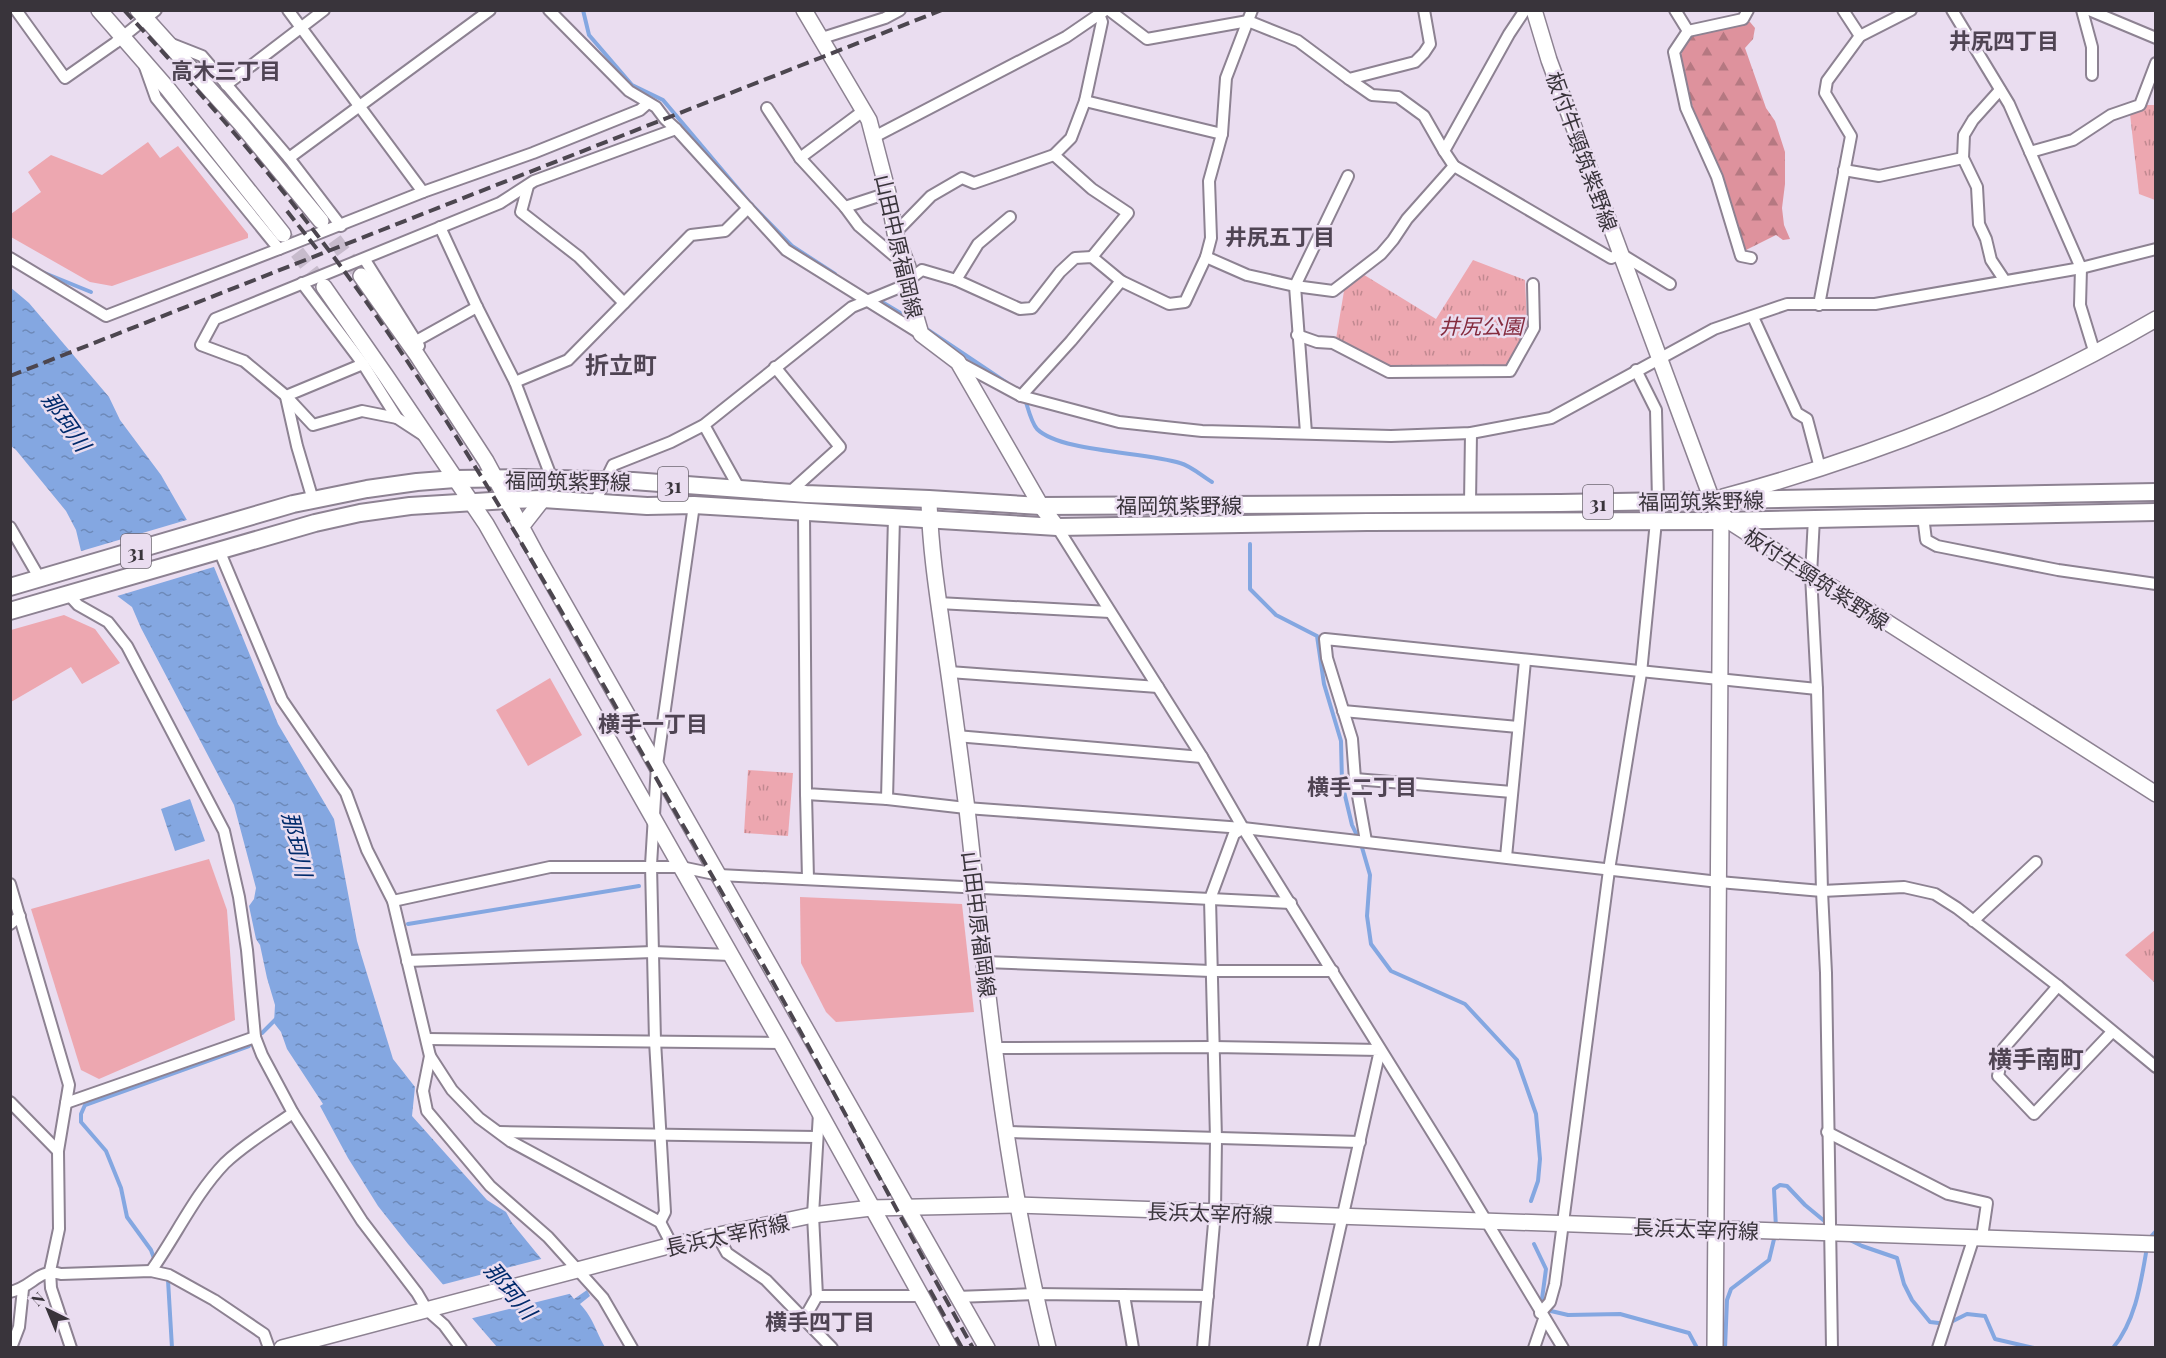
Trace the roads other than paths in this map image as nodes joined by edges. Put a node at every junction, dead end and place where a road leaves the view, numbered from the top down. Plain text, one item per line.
1 (16, 10) edge
2 (99, 10) edge
3 (288, 10) edge
4 (324, 10) edge
5 (490, 10) edge
6 (549, 10) edge
7 (804, 10) edge
8 (1424, 10) edge
9 (1526, 10) edge
10 (1534, 10) edge
11 (1675, 10) edge
12 (1748, 10) edge
13 (1843, 10) edge
14 (1911, 10) edge
15 (1952, 10) edge
16 (2082, 10) edge
17 (2090, 10) edge
18 (895, 12) edge
19 (1104, 12) edge
20 (146, 13) edge
21 (1250, 16) edge
22 (301, 28) junction
23 (1688, 31) junction
24 (123, 36) junction
25 (1860, 36) junction
26 (2156, 38) edge
27 (819, 39) junction
28 (166, 42) junction
29 (2156, 63) edge
30 (2092, 75) dead end
31 (1349, 79) junction
32 (226, 84) junction
33 (2000, 90) junction
34 (1085, 101) junction
35 (648, 103) junction
36 (359, 105) junction
37 (767, 108) dead end
38 (863, 111) junction
39 (676, 129) junction
40 (1222, 134) junction
41 (874, 137) junction
42 (1444, 151) junction
43 (2030, 153) junction
44 (1054, 155) junction
45 (289, 158) junction
46 (800, 158) junction
47 (1963, 158) junction
48 (1454, 166) junction
49 (1844, 170) junction
50 (1348, 176) dead end
51 (528, 186) junction
52 (423, 192) junction
53 (888, 193) junction
54 (845, 207) junction
55 (748, 208) junction
56 (1010, 217) dead end
57 (321, 221) tunnel mouth
58 (340, 226) junction
59 (440, 227) junction
60 (895, 233) junction
61 (281, 241) junction
62 (2156, 249) edge
63 (1621, 254) junction
64 (1092, 257) junction
65 (1206, 257) junction
66 (10, 258) edge
67 (1751, 258) dead end
68 (365, 260) junction
69 (908, 267) junction
70 (2081, 268) junction
71 (361, 276) tunnel mouth
72 (956, 280) junction
73 (1121, 281) junction
74 (2005, 281) junction
75 (302, 283) junction
76 (1533, 284) dead end
77 (1670, 284) dead end
78 (902, 285) junction
79 (1295, 286) junction
80 (324, 287) tunnel mouth
81 (868, 300) junction
82 (624, 303) junction
83 (1819, 305) junction
84 (477, 308) junction
85 (1753, 317) junction
86 (2156, 319) edge
87 (919, 327) junction
88 (1297, 335) junction
89 (416, 341) junction
90 (2095, 354) junction
91 (1660, 357) junction
92 (958, 362) junction
93 (363, 364) junction
94 (775, 367) junction
95 (1636, 370) junction
96 (515, 382) junction
97 (1019, 394) junction
98 (286, 396) junction
99 (456, 415) junction
100 (397, 418) junction
101 (704, 425) junction
102 (1306, 433) junction
103 (1471, 433) junction
104 (429, 438) junction
105 (1820, 468) junction
106 (496, 478) junction
107 (552, 478) junction
108 (455, 479) junction
109 (605, 480) junction
110 (739, 488) junction
111 (790, 492) junction
112 (2156, 492) edge
113 (543, 499) junction
114 (929, 499) junction
115 (313, 500) junction
116 (508, 500) junction
117 (1712, 500) junction
118 (1658, 501) junction
119 (595, 502) junction
120 (471, 503) junction
121 (1470, 503) junction
122 (694, 505) junction
123 (1041, 506) junction
124 (804, 512) junction
125 (2156, 512) edge
126 (1923, 516) junction
127 (894, 517) junction
128 (929, 518) junction
129 (1814, 518) junction
130 (1656, 521) junction
131 (1724, 521) junction
132 (10, 527) edge
133 (521, 527) junction
134 (1057, 527) junction
135 (217, 551) junction
136 (1811, 575) junction
137 (40, 579) junction
138 (2156, 584) edge
139 (10, 587) edge
140 (74, 592) junction
141 (938, 603) junction
142 (10, 611) edge
143 (1110, 612) junction
144 (1525, 661) junction
145 (948, 672) junction
146 (1641, 673) junction
147 (1719, 680) junction
148 (1158, 687) junction
149 (1817, 689) junction
150 (1343, 711) junction
151 (1518, 727) junction
152 (956, 736) junction
153 (1202, 757) junction
154 (657, 765) junction
155 (1355, 779) junction
156 (1512, 792) junction
157 (806, 794) junction
158 (2156, 794) edge
159 (886, 799) junction
160 (966, 808) junction
161 (653, 818) junction
162 (1243, 828) junction
163 (1364, 840) junction
164 (1506, 856) junction
165 (2036, 862) dead end
166 (651, 865) junction
167 (681, 867) junction
168 (1609, 870) junction
169 (719, 875) junction
170 (808, 879) junction
171 (1719, 882) junction
172 (10, 884) edge
173 (974, 886) junction
174 (1822, 891) junction
175 (1209, 900) junction
176 (393, 901) junction
177 (1291, 903) junction
178 (20, 916) junction
179 (1973, 921) junction
180 (10, 924) edge
181 (653, 952) junction
182 (731, 955) junction
183 (406, 961) junction
184 (985, 962) junction
185 (1211, 971) junction
186 (1333, 971) junction
187 (2058, 986) junction
188 (2112, 1032) junction
189 (255, 1037) junction
190 (427, 1039) junction
191 (655, 1041) junction
192 (781, 1043) junction
193 (1213, 1047) junction
194 (996, 1048) junction
195 (1380, 1050) junction
196 (430, 1056) junction
197 (2156, 1067) edge
198 (10, 1102) edge
199 (66, 1103) junction
200 (293, 1113) junction
201 (819, 1113) junction
202 (499, 1132) junction
203 (1006, 1132) junction
204 (1827, 1132) junction
205 (662, 1135) junction
206 (816, 1137) junction
207 (1216, 1139) junction
208 (1360, 1142) junction
209 (58, 1151) junction
210 (1017, 1205) junction
211 (871, 1208) junction
212 (907, 1208) junction
213 (1215, 1212) junction
214 (813, 1215) junction
215 (1343, 1216) junction
216 (660, 1222) junction
217 (1487, 1222) junction
218 (1563, 1223) junction
219 (1717, 1229) junction
220 (1829, 1232) junction
221 (717, 1235) junction
222 (1978, 1237) junction
223 (2156, 1244) edge
224 (672, 1245) junction
225 (50, 1271) junction
226 (151, 1271) junction
227 (576, 1271) junction
228 (23, 1289) junction
229 (10, 1292) edge
230 (1035, 1294) junction
231 (1124, 1295) junction
232 (817, 1296) junction
233 (922, 1296) junction
234 (1208, 1296) junction
235 (956, 1297) junction
236 (432, 1309) junction
237 (1544, 1311) junction
238 (804, 1319) junction
239 (311, 1344) edge
240 (11, 1347) edge
241 (72, 1347) edge
242 (268, 1347) edge
243 (282, 1347) edge
244 (461, 1347) edge
245 (632, 1347) edge
246 (832, 1347) edge
247 (950, 1347) edge
248 (987, 1347) edge
249 (1048, 1347) edge
250 (1133, 1347) edge
251 (1203, 1347) edge
252 (1313, 1347) edge
253 (1534, 1347) edge
254 (1563, 1347) edge
255 (1715, 1347) edge
256 (1832, 1347) edge
257 (1938, 1347) edge

1 - 24 street
2 - 24 street
3 - 22 street
4 - 22 street
5 - 36 street
6 - 35 street
7 - 27 street, 山田中原福岡線
8 - 31 street
9 - 42 street
10 - 63 street, 板付牛頸筑紫野線
11 - 23 street
12 - 23 street
13 - 25 street
14 - 25 street
15 - 33 street
16 - 30 street
17 - 26 street
18 - 27 street
19 - 21 street
19 - 34 street
19 - 41 street
20 - 24 street
20 - 28 street
21 - 31 street
21 - 40 street
22 - 32 street
22 - 36 street
23 - 67 street
24 - 61 street
25 - 49 street
27 - 38 street, 山田中原福岡線
28 - 32 street
28 - 57 street
29 - 43 street
31 - 42 street
32 - 45 street
33 - 43 street
33 - 47 street
34 - 40 street
34 - 44 street
35 - 39 street
35 - 52 street
36 - 45 street
36 - 52 street
37 - 46 street
38 - 41 street, 山田中原福岡線
38 - 46 street
39 - 51 street
39 - 55 street
40 - 65 street
41 - 53 street, 山田中原福岡線
42 - 48 street
43 - 70 street
44 - 60 street
44 - 64 street
45 - 58 street
46 - 54 street
47 - 49 street
47 - 74 street
48 - 63 street
48 - 79 street
49 - 83 street
50 - 79 street
51 - 59 street
51 - 82 street
52 - 58 street
53 - 54 street
53 - 60 street, 山田中原福岡線
54 - 69 street
55 - 81 street
55 - 82 street
56 - 72 street
58 - 61 street
59 - 68 street
59 - 84 street
60 - 69 street, 山田中原福岡線
61 - 66 street
62 - 70 street
63 - 77 street
63 - 91 street, 板付牛頸筑紫野線
64 - 72 street
64 - 73 street
65 - 73 street
65 - 79 street
68 - 75 street
68 - 89 street
69 - 78 street, 山田中原福岡線
70 - 74 street
70 - 90 street
71 - 99 street
72 - 78 street
73 - 97 street
74 - 83 street
75 - 93 street
75 - 98 street
76 - 88 street
78 - 81 street
78 - 87 street, 山田中原福岡線
79 - 88 street
80 - 104 street
81 - 87 street
81 - 94 street
82 - 96 street
83 - 85 street
84 - 89 street
84 - 96 street
85 - 91 street
85 - 105 street
86 - 90 street
87 - 92 street, 山田中原福岡線
88 - 102 street
89 - 99 street
90 - 105 street
91 - 95 street
91 - 117 street, 板付牛頸筑紫野線
92 - 97 street
92 - 123 street, 山田中原福岡線
93 - 98 street
93 - 100 street
94 - 101 street
94 - 111 street
95 - 103 street
95 - 118 street
96 - 107 street
97 - 102 street
98 - 100 street
98 - 115 street
99 - 106 street
100 - 104 street
101 - 109 street
101 - 110 street
102 - 103 street
103 - 121 street
104 - 108 street
105 - 117 street
106 - 107 main road, 福岡筑紫野線 / 31
106 - 108 main road, 福岡筑紫野線 / 31
106 - 116 street
107 - 109 main road, 福岡筑紫野線 / 31
108 - 115 main road, 福岡筑紫野線 / 31
108 - 120 street
109 - 110 main road, 福岡筑紫野線 / 31
109 - 119 street
110 - 111 main road, 福岡筑紫野線 / 31
111 - 114 main road, 福岡筑紫野線 / 31
112 - 117 main road, 福岡筑紫野線 / 31
113 - 116 main road, 福岡筑紫野線 / 31
113 - 119 main road, 福岡筑紫野線 / 31
113 - 133 street
114 - 123 main road, 福岡筑紫野線 / 31
114 - 128 street, 山田中原福岡線
115 - 137 main road, 福岡筑紫野線 / 31
116 - 120 main road, 福岡筑紫野線 / 31
116 - 133 street
117 - 118 main road, 福岡筑紫野線 / 31
117 - 131 street, 板付牛頸筑紫野線
118 - 121 main road, 福岡筑紫野線 / 31
119 - 122 main road, 福岡筑紫野線 / 31
120 - 135 main road, 福岡筑紫野線 / 31
120 - 161 street
121 - 123 main road, 福岡筑紫野線 / 31
122 - 124 main road, 福岡筑紫野線 / 31
122 - 154 street
123 - 134 street, 山田中原福岡線
124 - 127 main road, 福岡筑紫野線 / 31
124 - 157 street
125 - 126 main road, 福岡筑紫野線 / 31
126 - 129 main road, 福岡筑紫野線 / 31
126 - 138 street
127 - 128 main road, 福岡筑紫野線 / 31
127 - 159 street
128 - 134 main road, 福岡筑紫野線 / 31
128 - 141 street, 山田中原福岡線
129 - 131 main road, 福岡筑紫野線 / 31
129 - 136 street
130 - 131 main road, 福岡筑紫野線 / 31
130 - 134 main road, 福岡筑紫野線 / 31
130 - 146 street
131 - 136 street, 板付牛頸筑紫野線
131 - 147 street
132 - 137 street
133 - 154 street
134 - 143 street
135 - 140 main road, 31
135 - 176 street
136 - 149 street
136 - 158 street, 板付牛頸筑紫野線
137 - 139 main road, 31
140 - 142 main road, 31
140 - 189 street
141 - 143 street
141 - 145 street, 山田中原福岡線
143 - 148 street
144 - 146 street
144 - 150 street
144 - 151 street
145 - 148 street
145 - 152 street, 山田中原福岡線
146 - 147 street
146 - 168 street
147 - 149 street
147 - 171 street
148 - 153 street
149 - 174 street
150 - 151 street
150 - 155 street
151 - 156 street
152 - 153 street
152 - 160 street, 山田中原福岡線
153 - 162 street
154 - 161 street
154 - 169 street
155 - 156 street
155 - 163 street
156 - 164 street
157 - 159 street
157 - 170 street
159 - 160 street
160 - 162 street
160 - 173 street, 山田中原福岡線
161 - 166 street
161 - 167 street
162 - 163 street
162 - 175 street
162 - 177 street
163 - 164 street
164 - 168 street
165 - 179 street
166 - 167 street
166 - 176 street
166 - 181 street
167 - 169 street
167 - 182 street
168 - 171 street
168 - 218 street
169 - 170 street
169 - 212 street
170 - 173 street
171 - 174 street
171 - 219 street
172 - 178 street
173 - 175 street
173 - 184 street, 山田中原福岡線
174 - 179 street
174 - 204 street
175 - 177 street
175 - 185 street
176 - 183 street
177 - 186 street
178 - 180 street
178 - 199 street
179 - 187 street
181 - 182 street
181 - 183 street
181 - 191 street
182 - 192 street
183 - 190 street
184 - 185 street
184 - 194 street, 山田中原福岡線
185 - 186 street
185 - 193 street
186 - 195 street
187 - 188 street
187 - 188 street
188 - 197 street
189 - 199 street
189 - 200 street
190 - 191 street
190 - 196 street
191 - 192 street
191 - 205 street
192 - 201 street
193 - 194 street
193 - 195 street
193 - 207 street
194 - 203 street, 山田中原福岡線
195 - 208 street
195 - 217 street
196 - 202 street
196 - 227 street
198 - 209 street
199 - 209 street
200 - 226 street
200 - 236 street
201 - 206 street
201 - 211 street
202 - 205 street
202 - 216 street
203 - 207 street
203 - 210 street, 山田中原福岡線
204 - 220 street
204 - 222 street
205 - 206 street
205 - 216 street
206 - 214 street
207 - 208 street
207 - 213 street
208 - 215 street
209 - 225 street
210 - 212 street, 長浜太宰府線
210 - 213 street, 長浜太宰府線
210 - 230 street, 山田中原福岡線
211 - 212 street, 長浜太宰府線
211 - 214 street, 長浜太宰府線
211 - 233 street
212 - 235 street
213 - 215 street, 長浜太宰府線
213 - 234 street
214 - 221 street, 長浜太宰府線
214 - 232 street
215 - 217 street, 長浜太宰府線
215 - 252 street
216 - 224 street
217 - 218 street, 長浜太宰府線
217 - 237 street
218 - 219 street, 長浜太宰府線
218 - 237 street
219 - 220 street, 長浜太宰府線
219 - 255 street
220 - 222 street, 長浜太宰府線
220 - 256 street
221 - 224 street, 長浜太宰府線
221 - 238 street
222 - 223 street, 長浜太宰府線
222 - 257 street
224 - 227 street, 長浜太宰府線
225 - 226 street
225 - 228 street
225 - 241 street
226 - 242 street
227 - 236 street, 長浜太宰府線
227 - 245 street
228 - 229 street
228 - 240 street
230 - 231 street
230 - 235 street
230 - 249 street, 山田中原福岡線
231 - 234 street
231 - 250 street
232 - 233 street
232 - 238 street
233 - 247 street
234 - 251 street
235 - 248 street
236 - 239 street, 長浜太宰府線
236 - 244 street
237 - 253 street
237 - 254 street
238 - 246 street
239 - 243 street, 長浜太宰府線

